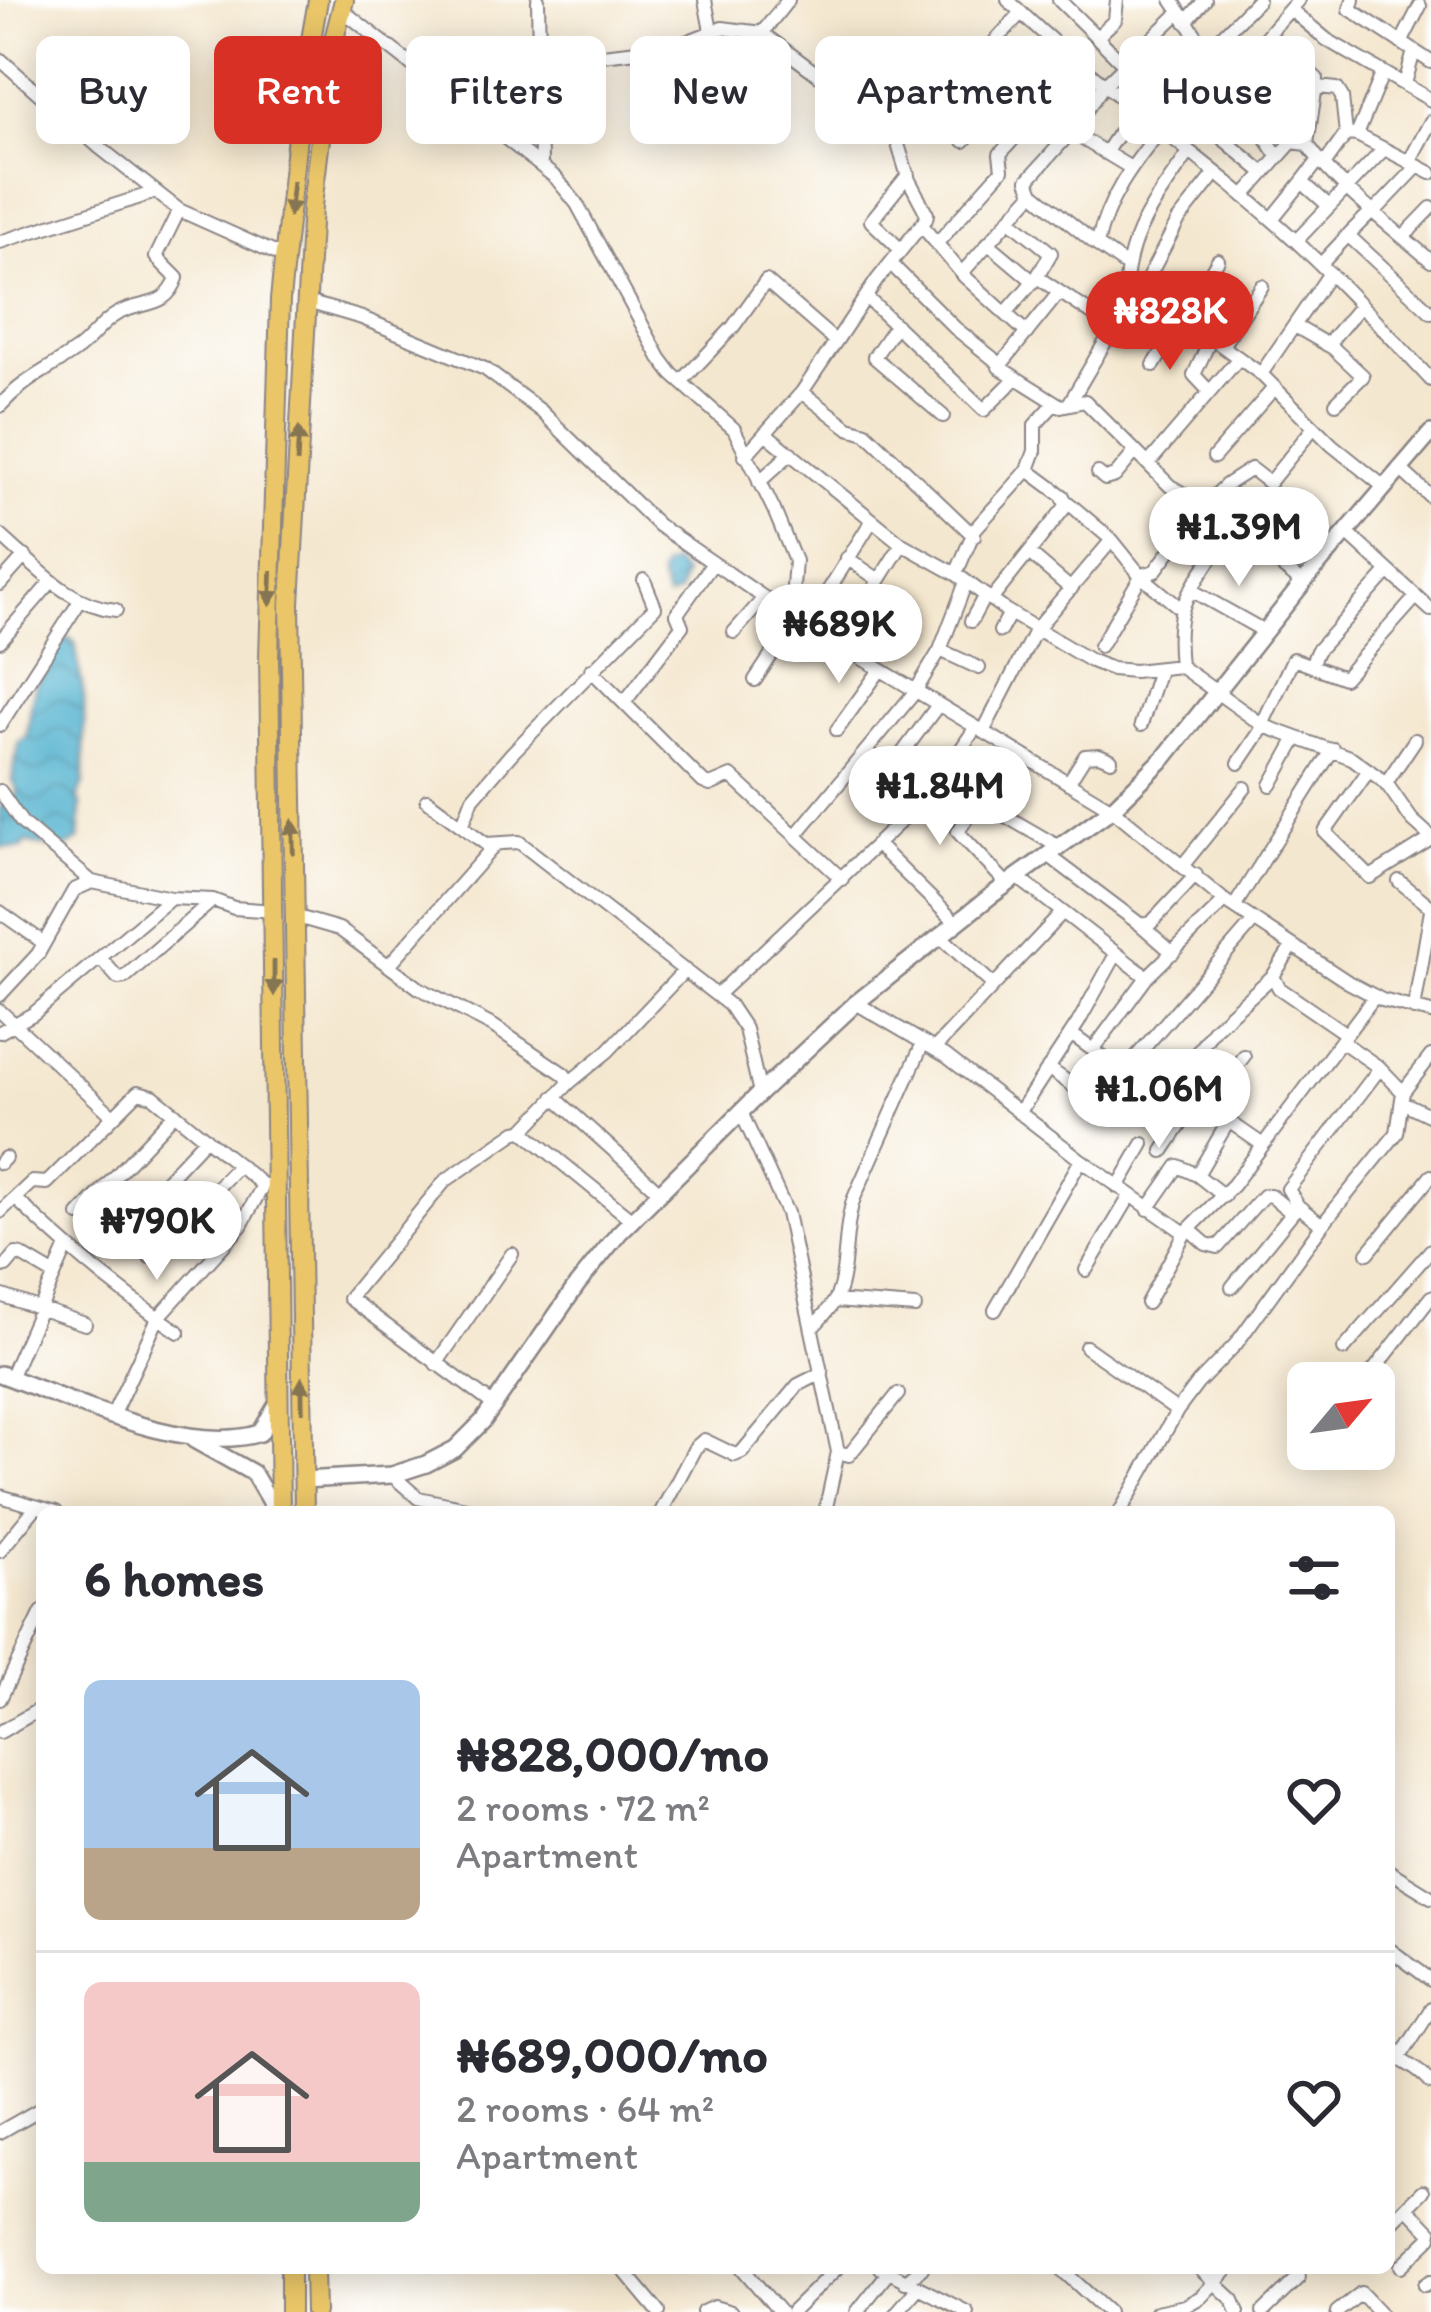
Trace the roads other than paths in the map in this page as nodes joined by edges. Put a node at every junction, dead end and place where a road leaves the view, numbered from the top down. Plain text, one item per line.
1 (318, 0) edge
2 (538, 0) edge
3 (705, 0) edge
4 (788, 0) edge
5 (1008, 0) edge
6 (1059, 0) edge
7 (1117, 0) edge
8 (1205, 0) edge
9 (1258, 0) edge
10 (1353, 0) edge
11 (343, 5) edge
12 (1294, 5) edge
13 (1422, 7) edge
14 (1179, 11) edge
15 (1021, 13) junction
16 (711, 31) junction
17 (762, 33) junction
18 (1268, 34) joint
19 (539, 36) edge
20 (1000, 36) edge
21 (1046, 36) edge
22 (1154, 36) edge
23 (1222, 36) edge
24 (1097, 37) junction
25 (1401, 43) junction
26 (1414, 51) junction
27 (606, 55) edge
28 (1119, 56) edge
29 (0, 59) edge
30 (1431, 62) edge
31 (1119, 71) edge
32 (815, 72) edge
33 (1383, 72) junction
34 (1095, 79) edge
35 (1405, 85) junction
36 (1103, 86) junction
37 (1318, 87) junction
38 (1095, 98) edge
39 (1119, 98) edge
40 (1431, 100) edge
41 (1315, 103) edge
42 (1431, 121) edge
43 (1119, 132) edge
44 (1352, 135) junction
45 (541, 144) edge
46 (898, 144) edge
47 (1010, 144) edge
48 (1060, 144) edge
49 (1090, 144) edge
50 (1150, 144) edge
51 (1176, 144) edge
52 (1229, 144) edge
53 (1270, 144) edge
54 (1290, 144) edge
55 (1307, 144) edge
56 (1384, 149) junction
57 (1105, 153) junction
58 (1188, 154) junction
59 (1278, 156) junction
60 (1321, 162) junction
61 (541, 163) junction
62 (1419, 167) edge
63 (1131, 168) junction
64 (1264, 172) junction
65 (1215, 174) junction
66 (908, 176) junction
67 (1303, 182) junction
68 (1347, 189) junction
69 (156, 192) junction
70 (1033, 193) junction
71 (1244, 196) junction
72 (1329, 206) junction
73 (1431, 208) edge
74 (179, 210) junction
75 (1374, 211) junction
76 (1009, 219) junction
77 (1272, 219) junction
78 (922, 226) junction
79 (1350, 233) junction
80 (1403, 237) junction
81 (1431, 240) edge
82 (1296, 241) junction
83 (0, 242) edge
84 (937, 242) junction
85 (988, 243) junction
86 (1097, 245) junction
87 (901, 250) junction
88 (1426, 256) edge
89 (284, 257) junction
90 (1218, 260) dead end
91 (891, 264) junction
92 (1128, 267) junction
93 (1325, 268) junction
94 (962, 273) junction
95 (1035, 279) junction
96 (1262, 286) dead end
97 (1058, 294) junction
98 (866, 297) junction
99 (304, 302) junction
100 (1360, 305) junction
101 (1132, 309) junction
102 (1431, 312) edge
103 (1006, 313) junction
104 (896, 325) junction
105 (1294, 326) junction
106 (1178, 327) junction
107 (1115, 329) junction
108 (1028, 333) junction
109 (835, 341) junction
110 (1216, 342) junction
111 (1327, 345) junction
112 (1239, 358) junction
113 (1000, 364) junction
114 (1154, 365) dead end
115 (1261, 374) junction
116 (1016, 377) junction
117 (1431, 380) edge
118 (681, 382) junction
119 (1274, 388) junction
120 (802, 392) junction
121 (1210, 392) junction
122 (1063, 403) junction
123 (1336, 403) dead end
124 (0, 406) edge
125 (943, 416) dead end
126 (1314, 428) junction
127 (765, 433) junction
128 (1431, 433) edge
129 (1135, 452) junction
130 (790, 453) junction
131 (745, 456) junction
132 (1214, 457) dead end
133 (1148, 464) junction
134 (1399, 468) junction
135 (1028, 470) junction
136 (1098, 473) dead end
137 (759, 482) junction
138 (1383, 485) junction
139 (1431, 497) edge
140 (1066, 501) junction
141 (1204, 506) junction
142 (872, 522) junction
143 (1346, 532) junction
144 (0, 535) edge
145 (974, 536) junction
146 (1112, 540) junction
147 (902, 544) junction
148 (1216, 551) dead end
149 (1028, 553) junction
150 (25, 556) junction
151 (847, 558) junction
152 (713, 563) junction
153 (1388, 572) junction
154 (1141, 576) junction
155 (961, 578) junction
156 (644, 580) dead end
157 (879, 580) junction
158 (52, 582) junction
159 (1304, 583) junction
160 (0, 584) edge
161 (1071, 589) junction
162 (1190, 590) junction
163 (764, 598) junction
164 (988, 598) junction
165 (80, 601) junction
166 (656, 604) junction
167 (1426, 604) edge
168 (1180, 608) junction
169 (116, 610) dead end
170 (1010, 613) junction
171 (677, 614) junction
172 (796, 618) junction
173 (971, 621) dead end
174 (1036, 629) junction
175 (1000, 631) dead end
176 (1264, 631) junction
177 (734, 632) dead end
178 (0, 641) edge
179 (838, 645) junction
180 (1100, 646) dead end
181 (940, 650) junction
182 (1311, 665) junction
183 (1180, 666) junction
184 (979, 668) dead end
185 (591, 670) junction
186 (880, 670) junction
187 (1159, 670) junction
188 (755, 680) dead end
189 (915, 692) junction
190 (1216, 695) junction
191 (624, 703) junction
192 (938, 705) junction
193 (1141, 724) dead end
194 (0, 725) edge
195 (1263, 725) junction
196 (837, 730) dead end
197 (980, 730) junction
198 (1297, 738) junction
199 (1415, 740) dead end
200 (1333, 749) junction
201 (866, 752) junction
202 (1111, 760) dead end
203 (1238, 764) dead end
204 (890, 770) junction
205 (1369, 770) junction
206 (943, 774) junction
207 (1068, 783) junction
208 (1385, 783) junction
209 (1271, 785) dead end
210 (1245, 788) dead end
211 (0, 790) edge
212 (427, 800) dead end
213 (978, 800) junction
214 (919, 801) junction
215 (1112, 809) junction
216 (462, 826) junction
217 (796, 835) junction
218 (1431, 838) edge
219 (877, 845) junction
220 (494, 846) junction
221 (1053, 851) junction
222 (1183, 865) junction
223 (1196, 875) junction
224 (842, 879) junction
225 (1012, 880) junction
226 (1400, 880) dead end
227 (92, 882) junction
228 (171, 898) junction
229 (213, 900) junction
230 (1229, 904) junction
231 (1431, 909) edge
232 (0, 912) edge
233 (1062, 913) junction
234 (284, 914) junction
235 (1254, 921) junction
236 (956, 923) junction
237 (1142, 925) junction
238 (940, 936) junction
239 (44, 943) junction
240 (1292, 947) junction
241 (1173, 953) junction
242 (1115, 956) junction
243 (100, 958) junction
244 (389, 965) junction
245 (685, 970) junction
246 (1273, 976) junction
247 (1147, 977) junction
248 (992, 984) junction
249 (718, 994) junction
250 (0, 995) edge
251 (1095, 995) junction
252 (1375, 996) junction
253 (856, 1003) junction
254 (1414, 1009) junction
255 (0, 1011) edge
256 (1431, 1012) edge
257 (1120, 1014) junction
258 (13, 1022) junction
259 (0, 1032) edge
260 (1071, 1034) junction
261 (1343, 1037) junction
262 (929, 1046) junction
263 (1093, 1050) junction
264 (1244, 1056) dead end
265 (1431, 1056) edge
266 (1048, 1068) junction
267 (1380, 1068) junction
268 (1123, 1072) junction
269 (570, 1082) junction
270 (760, 1093) junction
271 (554, 1097) junction
272 (1403, 1097) junction
273 (1200, 1104) junction
274 (742, 1112) junction
275 (175, 1113) junction
276 (1019, 1113) junction
277 (113, 1116) junction
278 (1431, 1116) edge
279 (1228, 1122) junction
280 (523, 1131) junction
281 (206, 1138) junction
282 (1143, 1144) dead end
283 (1263, 1145) junction
284 (1163, 1151) dead end
285 (1081, 1160) junction
286 (239, 1166) junction
287 (1197, 1175) junction
288 (1431, 1176) edge
289 (660, 1192) junction
290 (1124, 1192) junction
291 (1224, 1196) junction
292 (15, 1198) junction
293 (1148, 1209) junction
294 (1295, 1209) junction
295 (0, 1212) edge
296 (79, 1215) dead end
297 (632, 1220) junction
298 (1322, 1225) junction
299 (1188, 1232) junction
300 (108, 1242) dead end
301 (66, 1249) junction
302 (1431, 1250) edge
303 (1368, 1253) dead end
304 (512, 1254) dead end
305 (150, 1258) dead end
306 (6, 1266) dead end
307 (1086, 1270) dead end
308 (55, 1275) junction
309 (1232, 1287) dead end
310 (0, 1295) edge
311 (1431, 1297) edge
312 (835, 1301) junction
313 (1147, 1304) dead end
314 (915, 1307) dead end
315 (40, 1310) junction
316 (995, 1310) dead end
317 (158, 1318) junction
318 (85, 1324) dead end
319 (813, 1327) junction
320 (179, 1332) dead end
321 (1086, 1347) dead end
322 (1344, 1349) dead end
323 (1380, 1362) edge
324 (436, 1364) junction
325 (821, 1372) junction
326 (5, 1376) edge
327 (898, 1394) dead end
328 (279, 1399) junction
329 (494, 1405) junction
330 (1177, 1411) junction
331 (113, 1414) junction
332 (191, 1438) junction
333 (838, 1452) junction
334 (392, 1475) junction
335 (303, 1480) junction
336 (0, 1496) edge
337 (274, 1506) edge
338 (278, 1506) edge
339 (304, 1506) edge
340 (457, 1506) edge
341 (664, 1506) edge
342 (827, 1506) edge
343 (1123, 1506) edge
344 (36, 1507) joint
345 (0, 1551) edge
346 (36, 1624) edge
347 (0, 1699) edge
348 (36, 1711) edge
349 (0, 1732) edge
350 (1395, 1875) edge
351 (1431, 1897) edge
352 (1395, 1953) edge
353 (1431, 1980) edge
354 (1431, 2008) edge
355 (1395, 2054) edge
356 (1395, 2055) edge
357 (1431, 2083) edge
358 (36, 2111) edge
359 (0, 2132) edge
360 (1423, 2192) dead end
361 (1407, 2207) junction
362 (1395, 2218) edge
363 (1431, 2235) edge
364 (1401, 2266) dead end
365 (290, 2274) edge
366 (314, 2274) edge
367 (627, 2274) edge
368 (747, 2274) edge
369 (831, 2274) edge
370 (883, 2274) edge
371 (891, 2274) edge
372 (918, 2274) edge
373 (1067, 2274) edge
374 (1207, 2274) edge
375 (1223, 2274) edge
376 (1298, 2277) dead end
377 (1216, 2281) junction
378 (911, 2285) junction
379 (648, 2299) junction
380 (945, 2309) edge
381 (1184, 2309) edge
382 (1241, 2310) edge
383 (290, 2312) edge
384 (315, 2312) edge
385 (637, 2312) edge
386 (659, 2312) edge
387 (703, 2312) edge
388 (731, 2312) edge
389 (780, 2312) edge
390 (793, 2312) edge
391 (857, 2312) edge
392 (897, 2312) edge
393 (967, 2312) edge
394 (1108, 2312) edge
395 (1156, 2312) edge
396 (1263, 2312) edge
397 (1337, 2312) edge
398 (1379, 2312) edge

1 -> 89 main road
2 - 19 street
3 - 16 street
4 - 17 street
5 - 15 street
6 - 24 street
7 - 24 street
8 - 14 street
9 - 23 street
10 - 25 street
11 - 61 street
11 - 99 main road
12 - 18 street
12 - 33 street
13 - 25 street
14 - 22 street
15 - 20 street
15 - 21 street
16 - 17 street
16 - 27 street
17 - 32 street
18 - 37 street
24 - 28 street
25 - 26 street
26 - 30 street
26 - 35 street
29 - 69 street
31 - 36 street
33 - 35 street
33 - 44 street
34 - 36 street
35 - 40 street
36 - 38 street
36 - 39 street
37 - 41 street
37 - 44 street
42 - 62 street
43 - 57 street
44 - 56 street
44 - 60 street
45 - 61 street
46 - 66 street
47 - 84 street
48 - 70 street
49 - 57 street
50 - 63 street
51 - 58 street
52 - 64 street
53 - 59 street
54 - 59 street
55 - 60 street
56 - 62 street
56 - 68 street
57 - 63 street
58 - 65 street
58 - 92 street
59 - 64 street
60 - 67 street
60 - 68 street
61 - 118 street
62 - 75 street
63 - 86 street
64 - 71 street
65 - 71 street
65 - 101 street
66 - 78 street
66 - 87 street
67 - 72 street
67 - 77 street
68 - 72 street
68 - 75 street
69 - 74 street
69 - 83 street
70 - 76 street
70 - 86 street
71 - 77 street
72 - 82 street
73 - 80 street
74 - 89 street
74 - 124 street
75 - 79 street
75 - 80 street
76 - 85 street
76 - 95 street
77 - 82 street
78 - 84 street
78 - 87 street
79 - 93 street
79 - 102 street
80 - 88 street
81 - 88 street
82 - 93 street
84 - 94 street
85 - 94 street
85 - 95 street
86 - 92 street
87 - 91 street
89 -> 234 main road
90 - 106 street
91 - 98 street
91 - 113 street
92 - 101 street
93 - 100 street
93 - 105 street
94 - 103 street
95 - 97 street
95 - 103 street
96 - 110 street
97 - 107 street
97 - 108 street
98 - 104 street
98 - 109 street
99 - 152 street
234 -> 99 main road
100 - 111 street
100 - 117 street
101 - 106 street
101 - 107 street
103 - 108 street
104 - 116 street
104 - 125 street
105 - 111 street
105 - 115 street
106 - 110 street
106 - 114 street
107 - 122 street
108 - 113 street
109 - 118 street
109 - 120 street
110 - 112 street
110 - 121 street
111 - 123 street
112 - 115 street
112 - 121 street
113 - 116 street
115 - 119 street
116 - 122 street
118 - 131 street
119 - 126 street
119 - 132 street
120 - 127 street
120 - 145 street
121 - 133 street
122 - 129 street
122 - 135 street
126 - 138 street
126 - 141 street
127 - 130 street
127 - 131 street
128 - 134 street
129 - 133 street
129 - 136 street
130 - 137 street
130 - 142 street
131 - 137 street
133 - 141 street
134 - 138 street
134 - 139 street
135 - 140 street
135 - 145 street
137 - 172 street
138 - 143 street
140 - 146 street
140 - 149 street
141 - 154 street
141 - 159 street
142 - 147 street
142 - 151 street
143 - 153 street
143 - 159 street
144 - 150 street
145 - 155 street
146 - 154 street
146 - 161 street
147 - 155 street
147 - 157 street
148 - 162 street
149 - 161 street
149 - 164 street
150 - 158 street
150 - 160 street
151 - 157 street
151 - 172 street
152 - 163 street
152 - 171 street
153 - 167 street
153 - 182 street
154 - 168 street
154 - 180 street
155 - 164 street
155 - 181 street
156 - 166 street
157 - 179 street
158 - 165 street
158 - 178 street
159 - 176 street
161 - 174 street
162 - 168 street
162 - 176 street
163 - 172 street
163 - 177 street
164 - 170 street
164 - 173 street
165 - 169 street
165 - 194 street
166 - 171 street
166 - 185 street
167 - 182 street
168 - 183 street
170 - 174 street
170 - 175 street
171 - 191 street
172 - 179 street
172 - 188 street
174 - 187 street
174 - 197 street
176 - 190 street
179 - 186 street
181 - 184 street
181 - 189 street
182 - 195 street
183 - 187 street
183 - 190 street
185 - 191 street
185 - 216 street
186 - 189 street
186 - 196 street
187 - 193 street
189 - 192 street
189 - 201 street
190 - 195 street
190 - 215 street
191 - 217 street
192 - 197 street
192 - 204 street
195 - 198 street
195 - 203 street
197 - 206 street
197 - 207 street
198 - 200 street
198 - 209 street
199 - 208 street
200 - 205 street
200 - 230 street
201 - 204 street
201 - 217 street
202 - 207 street
204 - 214 street
205 - 208 street
205 - 218 street
206 - 213 street
206 - 214 street
207 - 215 street
208 - 218 street
210 - 222 street
211 - 227 street
212 - 216 street
213 - 221 street
213 - 225 street
214 - 219 street
215 - 221 street
215 - 222 street
216 - 220 street
217 - 224 street
219 - 224 street
219 - 236 street
220 - 244 street
220 - 245 street
221 - 225 street
221 - 237 street
222 - 223 street
223 - 230 street
223 - 237 street
224 - 249 street
225 - 233 street
225 - 236 street
226 - 231 street
227 - 228 street
227 - 239 street
228 - 229 street
228 - 243 street
229 - 234 street
229 - 243 street
230 - 235 street
230 - 241 street
231 - 254 street
232 - 239 street
233 - 242 street
233 - 248 street
234 - 244 street
234 -> 328 main road
335 -> 234 main road
235 - 240 street
235 - 268 street
236 - 238 street
237 - 241 street
238 - 248 street
238 - 253 street
239 - 250 street
240 - 246 street
240 - 252 street
241 - 247 street
242 - 247 street
242 - 251 street
243 - 258 street
244 - 269 street
245 - 249 street
245 - 269 street
246 - 261 street
246 - 273 street
247 - 257 street
248 - 262 street
249 - 270 street
251 - 257 street
251 - 260 street
252 - 254 street
252 - 261 street
253 - 262 street
253 - 270 street
254 - 256 street
255 - 258 street
257 - 263 street
258 - 259 street
258 - 277 street
260 - 263 street
260 - 266 street
261 - 267 street
261 - 283 street
262 - 276 street
262 - 312 street
263 - 268 street
264 - 273 street
265 - 272 street
266 - 268 street
266 - 276 street
267 - 272 street
267 - 294 street
269 - 271 street
270 - 274 street
271 - 280 street
271 - 289 street
272 - 278 street
272 - 298 street
273 - 279 street
273 - 284 street
274 - 289 street
274 - 319 street
275 - 277 street
275 - 281 street
275 - 296 street
276 - 285 street
277 - 292 street
279 - 283 street
279 - 287 street
280 - 297 street
280 - 324 street
281 - 286 street
281 - 300 street
282 - 290 street
283 - 291 street
285 - 290 street
285 - 316 street
286 - 305 street
286 - 317 street
287 - 291 street
287 - 293 street
288 - 303 street
289 - 297 street
290 - 293 street
290 - 307 street
291 - 299 street
292 - 295 street
292 - 301 street
293 - 299 street
294 - 298 street
294 - 299 street
294 - 309 street
297 - 329 street
298 - 330 street
299 - 313 street
301 - 308 street
301 - 317 street
302 - 322 street
304 - 324 street
306 - 308 street
308 - 315 street
310 - 315 street
311 - 323 street
312 - 314 street
312 - 319 street
315 - 318 street
315 - 326 street
317 - 320 street
317 - 331 street
319 - 325 street
321 - 330 street
324 - 329 street
325 - 333 street
325 - 341 street
326 - 331 street
327 - 333 street
328 - 332 street
328 - 338 main road
329 - 334 street
330 - 343 street
331 - 332 street
332 - 337 street
333 - 342 street
334 - 335 street
334 - 340 street
335 - 339 main road
336 - 344 street
344 - 345 street
346 - 347 street
348 - 349 street
350 - 351 street
352 - 353 street
354 - 355 street
356 - 357 street
358 - 359 street
360 - 361 street
361 - 362 street
361 - 363 street
363 - 364 street
365 - 383 main road
366 - 384 main road
367 - 379 street
368 - 389 street
369 - 390 street
370 - 391 street
371 - 378 street
372 - 378 street
373 - 394 street
374 - 377 street
375 - 377 street
376 - 396 street
377 - 381 street
377 - 382 street
378 - 380 street
378 - 392 street
379 - 385 street
379 - 386 street
380 - 393 street
381 - 395 street
387 - 388 street
397 - 398 street

